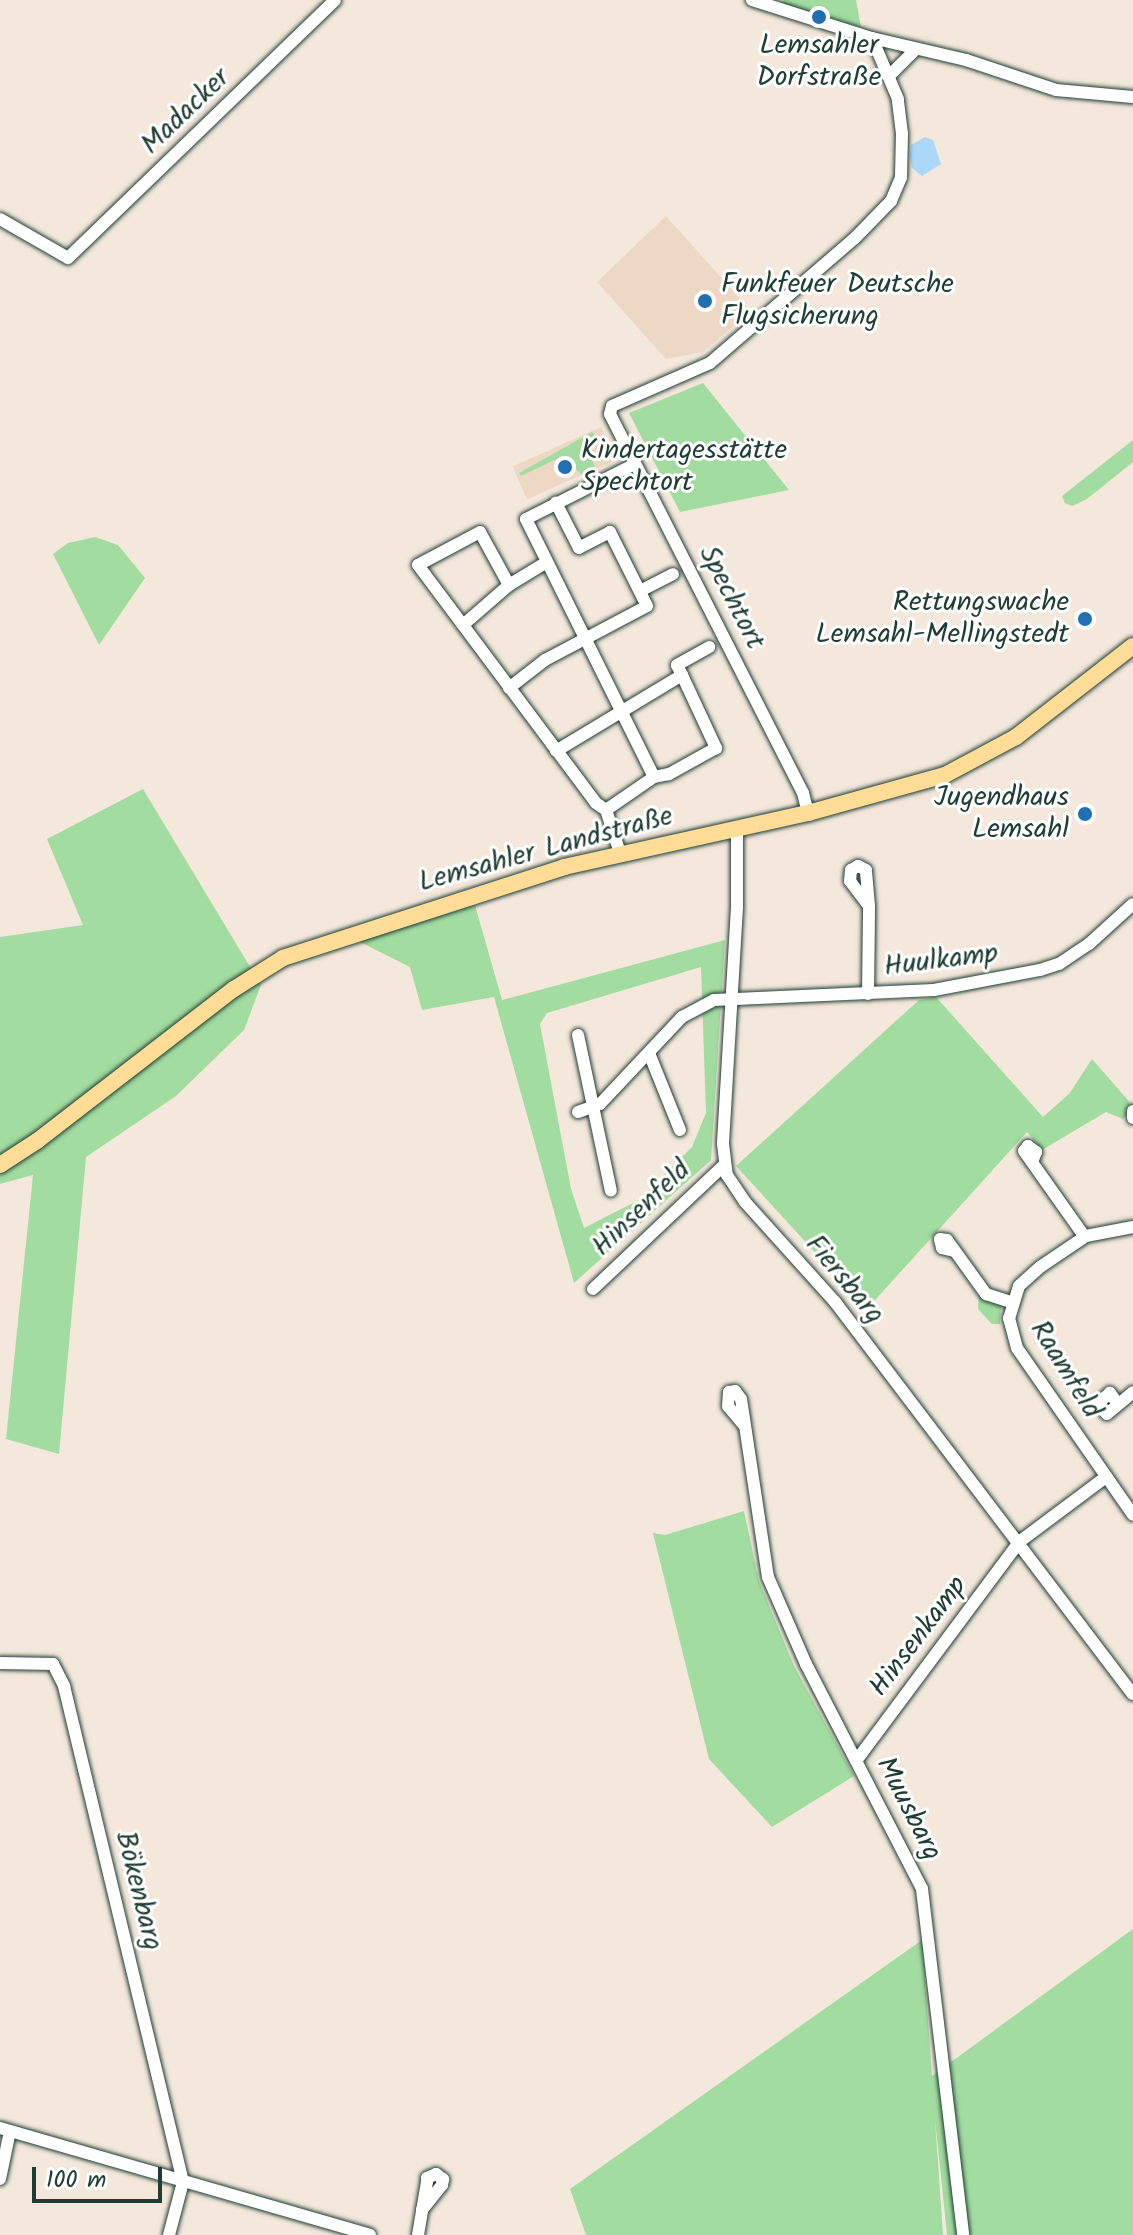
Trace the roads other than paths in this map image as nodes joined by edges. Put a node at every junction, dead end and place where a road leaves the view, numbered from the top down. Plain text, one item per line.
1 (335, 0) edge
2 (752, 0) edge
3 (872, 38) junction
4 (916, 49) junction
5 (889, 76) junction
6 (1133, 97) edge
7 (0, 219) edge
8 (635, 464) junction
9 (556, 503) junction
10 (547, 562) junction
11 (673, 574) dead end
12 (509, 585) junction
13 (640, 591) junction
14 (463, 625) junction
15 (586, 638) junction
16 (1133, 646) edge
17 (709, 647) dead end
18 (682, 675) junction
19 (509, 688) junction
20 (621, 709) junction
21 (556, 751) junction
22 (654, 777) junction
23 (606, 810) junction
24 (808, 813) junction
25 (737, 828) junction
26 (620, 853) junction
27 (1133, 904) edge
28 (869, 906) dead end
29 (868, 994) junction
30 (732, 998) junction
31 (578, 1035) dead end
32 (649, 1053) junction
33 (593, 1108) junction
34 (1133, 1111) edge
35 (578, 1112) dead end
36 (1133, 1118) edge
37 (680, 1130) dead end
38 (1032, 1162) dead end
39 (0, 1165) edge
40 (724, 1165) junction
41 (611, 1191) dead end
42 (1133, 1227) edge
43 (1085, 1237) junction
44 (954, 1251) dead end
45 (593, 1289) dead end
46 (1011, 1302) junction
47 (1133, 1392) edge
48 (1118, 1404) dead end
49 (743, 1424) dead end
50 (1106, 1477) junction
51 (1127, 1496) edge
52 (1133, 1515) edge
53 (1019, 1542) junction
54 (0, 1663) edge
55 (1133, 1694) edge
56 (856, 1761) junction
57 (5, 2129) edge
58 (0, 2179) edge
59 (183, 2182) junction
60 (422, 2210) dead end
61 (169, 2235) edge
62 (367, 2235) edge
63 (418, 2235) edge
64 (963, 2235) edge

1 - 7 street, Madacker
2 - 3 street
3 - 4 street
3 - 5 street
4 - 5 street
4 - 6 street
5 - 8 street, Spechtort
8 - 9 street
8 - 24 street, Spechtort
9 - 10 street
9 - 13 street
10 - 12 street
10 - 15 street
11 - 13 street
12 - 14 street
12 - 14 street
13 - 15 street
14 - 19 street
15 - 19 street
15 - 20 street
16 - 24 main road, Lemsahler Landstraße
17 - 18 street
18 - 20 street
18 - 22 street
19 - 21 street
20 - 21 street
20 - 22 street
21 - 23 street
22 - 23 street
23 - 26 street
24 - 25 main road, Lemsahler Landstraße
25 - 26 main road, Lemsahler Landstraße
25 - 30 street
26 - 39 main road, Lemsahler Landstraße
27 - 29 street, Huulkamp
28 - 29 street
29 - 30 street, Huulkamp
30 - 32 street, Huulkamp
30 - 40 street
31 - 33 street
32 - 33 street, Huulkamp
32 - 37 street
33 - 35 street
33 - 41 street
34 - 36 street
38 - 43 street
40 - 45 street, Hinsenfeld
40 - 53 street, Fiersbarg
42 - 43 street, Raamfeld
43 - 46 street, Raamfeld
44 - 46 street, Raamfeld
46 - 50 street, Raamfeld
47 - 48 street
49 - 56 street, Muusbarg
50 - 51 street, Raamfeld
50 - 53 street, Hinsenkamp
51 - 52 street, Raamfeld
53 - 55 street, Fiersbarg
53 - 56 street, Hinsenkamp
54 - 59 street, Bökenbarg
56 - 64 street, Muusbarg
57 - 58 street
57 - 59 street
59 - 61 street
59 - 62 street
60 - 63 street

